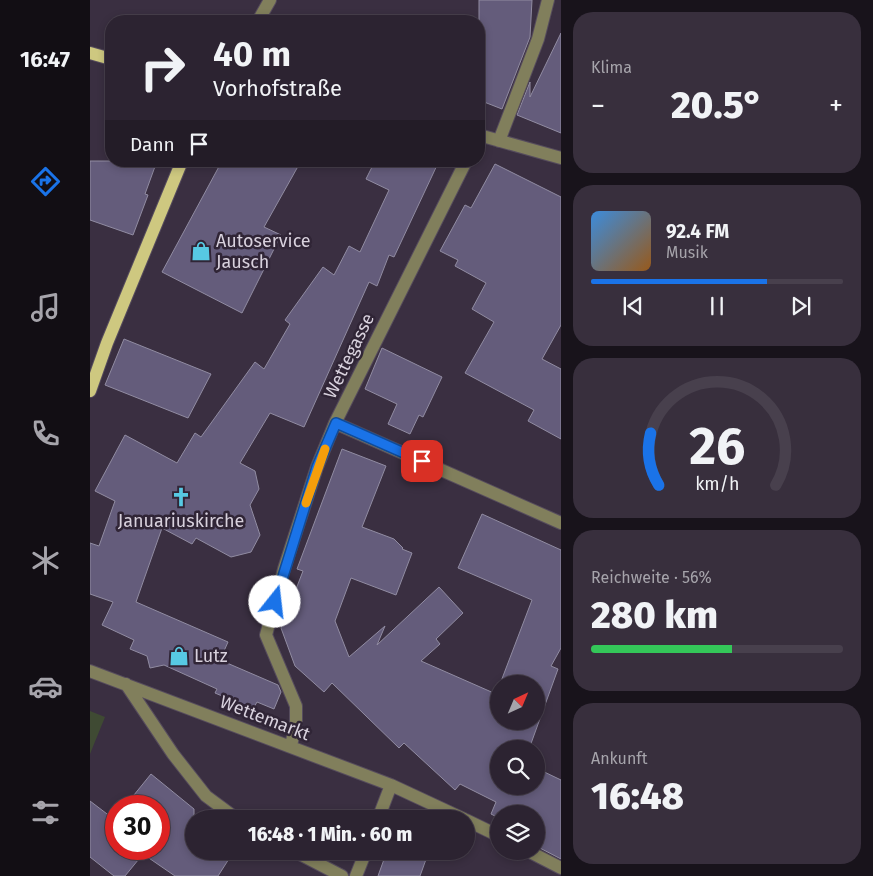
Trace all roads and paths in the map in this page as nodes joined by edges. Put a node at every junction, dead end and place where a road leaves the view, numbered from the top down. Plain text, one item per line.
1 (270, 0) edge
2 (548, 0) edge
3 (261, 15) edge
4 (90, 53) edge
5 (105, 57) edge
6 (485, 138) edge
7 (499, 141) junction
8 (560, 158) edge
9 (180, 167) edge
10 (463, 167) edge
11 (90, 391) edge
12 (336, 423) junction
13 (560, 523) edge
14 (90, 671) edge
15 (126, 684) junction
16 (291, 746) junction
17 (391, 785) junction
18 (225, 810) edge
19 (381, 810) edge
20 (445, 810) edge
21 (475, 824) edge
22 (490, 832) edge
23 (311, 860) edge
24 (362, 860) edge
25 (545, 860) edge
26 (560, 868) edge
27 (342, 876) edge
28 (356, 876) edge

1 - 3 street
2 - 7 street
4 - 5 main road
6 - 7 street
7 - 8 street
9 - 11 main road
10 - 12 street, Wettegasse
12 - 13 street
12 - 16 street, Wettegasse
14 - 15 street, Wettemarkt
15 - 16 street, Wettemarkt
15 - 18 street
16 - 17 street, Wettemarkt
17 - 19 street
17 - 20 street, Wettemarkt
21 - 22 street, Wettemarkt
23 - 27 street
24 - 28 street
25 - 26 street

